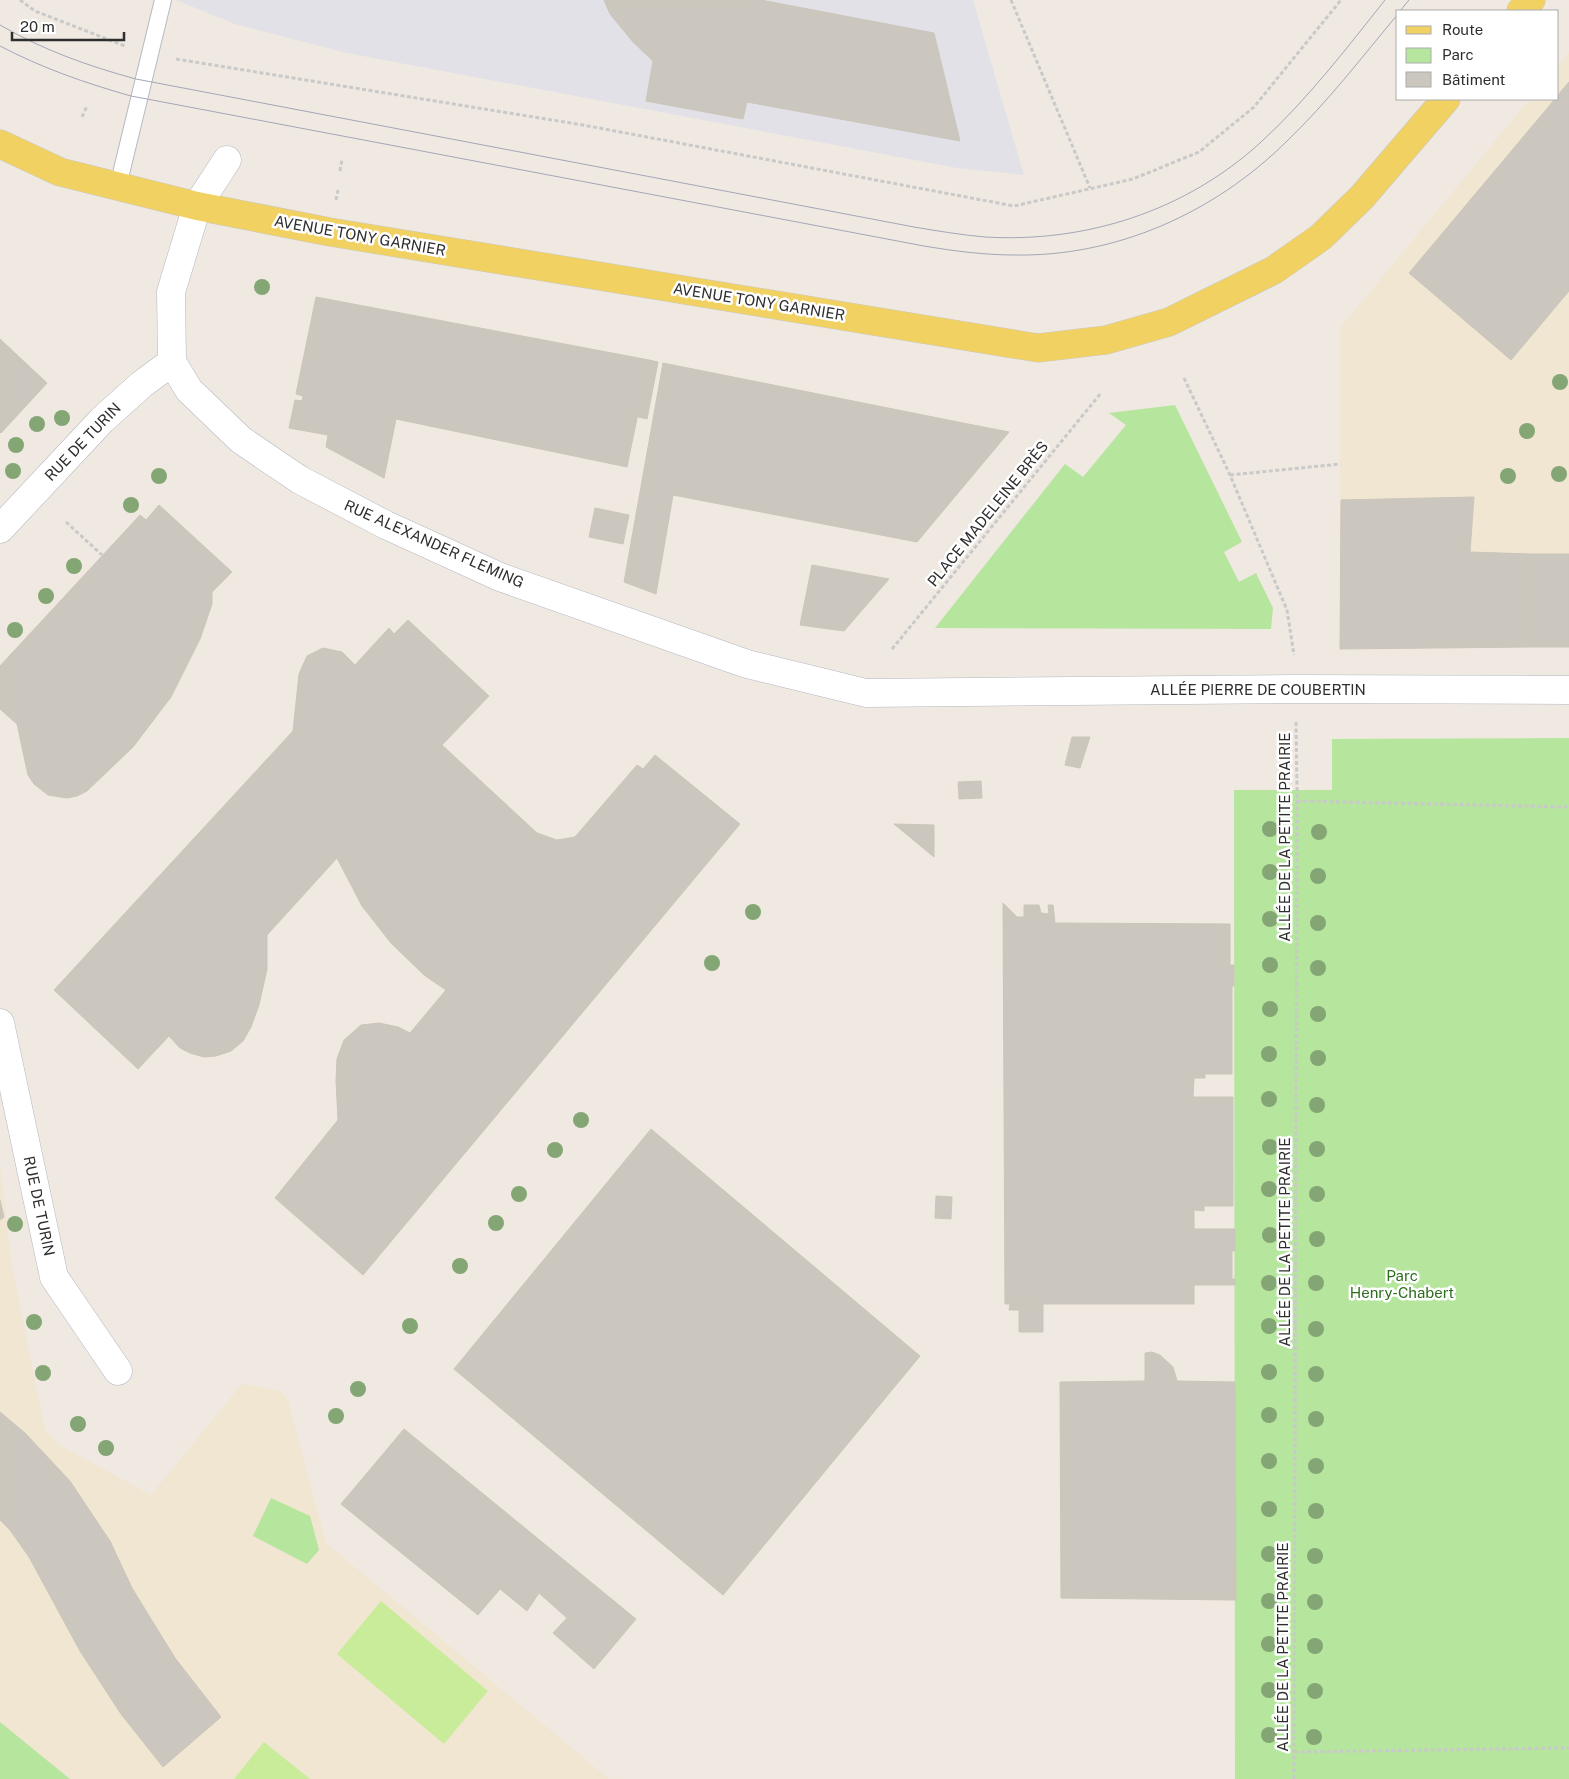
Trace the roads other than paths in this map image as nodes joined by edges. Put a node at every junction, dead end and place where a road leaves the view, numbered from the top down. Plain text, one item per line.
1 (163, 0) edge
2 (1531, 0) edge
3 (1522, 10) edge
4 (1445, 100) edge
5 (0, 144) edge
6 (227, 160) dead end
7 (118, 186) junction
8 (197, 206) junction
9 (172, 362) junction
10 (0, 529) edge
11 (1569, 690) edge
12 (948, 692) joint
13 (0, 1023) edge
14 (118, 1372) dead end

1 - 7 lane
2 - 3 main road
4 - 8 main road, AVENUE TONY GARNIER
5 - 7 main road, AVENUE TONY GARNIER
6 - 8 street
7 - 8 main road, AVENUE TONY GARNIER
8 - 9 street
9 - 10 street, RUE DE TURIN
9 - 12 street, RUE ALEXANDER FLEMING
11 - 12 street, ALLÉE PIERRE DE COUBERTIN
13 - 14 street, RUE DE TURIN

